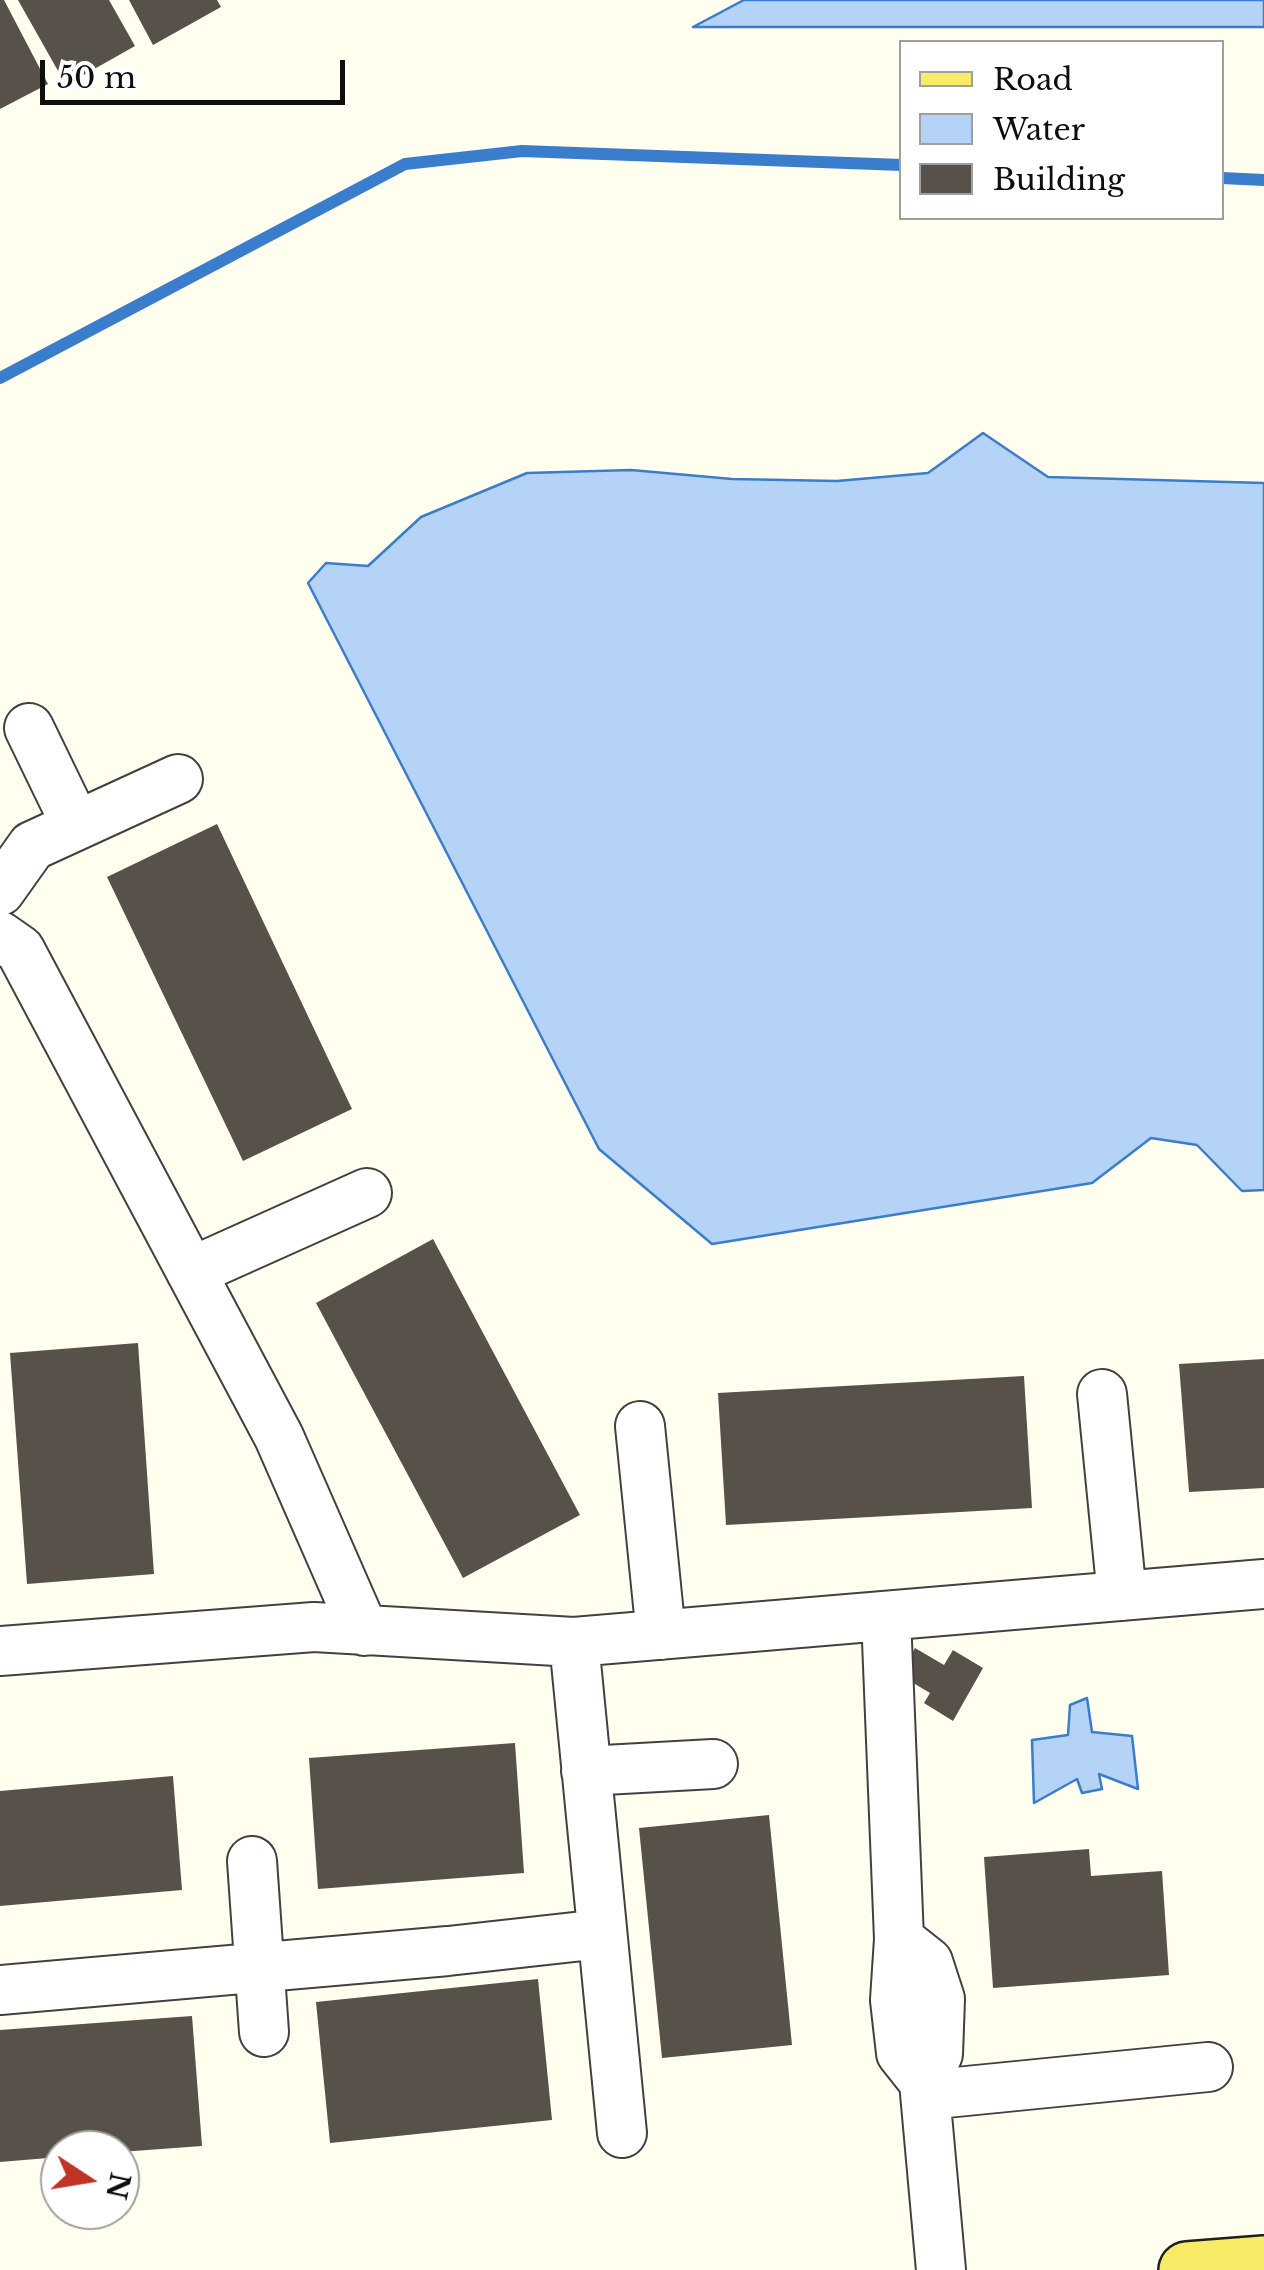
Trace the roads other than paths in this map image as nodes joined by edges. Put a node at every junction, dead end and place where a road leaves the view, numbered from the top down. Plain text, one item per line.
1 (29, 728) dead end
2 (178, 779) dead end
3 (76, 825) junction
4 (0, 891) edge
5 (0, 936) edge
6 (367, 1193) dead end
7 (191, 1272) junction
8 (1102, 1394) dead end
9 (640, 1426) dead end
10 (1264, 1584) edge
11 (1122, 1596) junction
12 (886, 1616) junction
13 (364, 1630) junction
14 (661, 1636) junction
15 (574, 1642) junction
16 (0, 1650) edge
17 (713, 1764) dead end
18 (586, 1771) junction
19 (252, 1861) dead end
20 (601, 1934) junction
21 (260, 1967) junction
22 (0, 1990) edge
23 (264, 2032) dead end
24 (1208, 2066) dead end
25 (924, 2088) junction
26 (622, 2132) dead end
27 (1264, 2264) edge
28 (940, 2270) edge
29 (1187, 2270) edge

1 - 3 lane
2 - 3 lane
3 - 4 lane
5 - 7 lane
6 - 7 lane
7 - 13 lane
8 - 11 lane
9 - 14 lane
10 - 11 lane
11 - 12 lane
12 - 14 lane
12 - 25 lane
13 - 15 lane
13 - 16 lane
14 - 15 lane
15 - 18 lane
17 - 18 lane
18 - 20 lane
19 - 21 lane
20 - 21 lane
20 - 26 lane
21 - 22 lane
21 - 23 lane
24 - 25 lane
25 - 28 lane
27 - 29 main road

